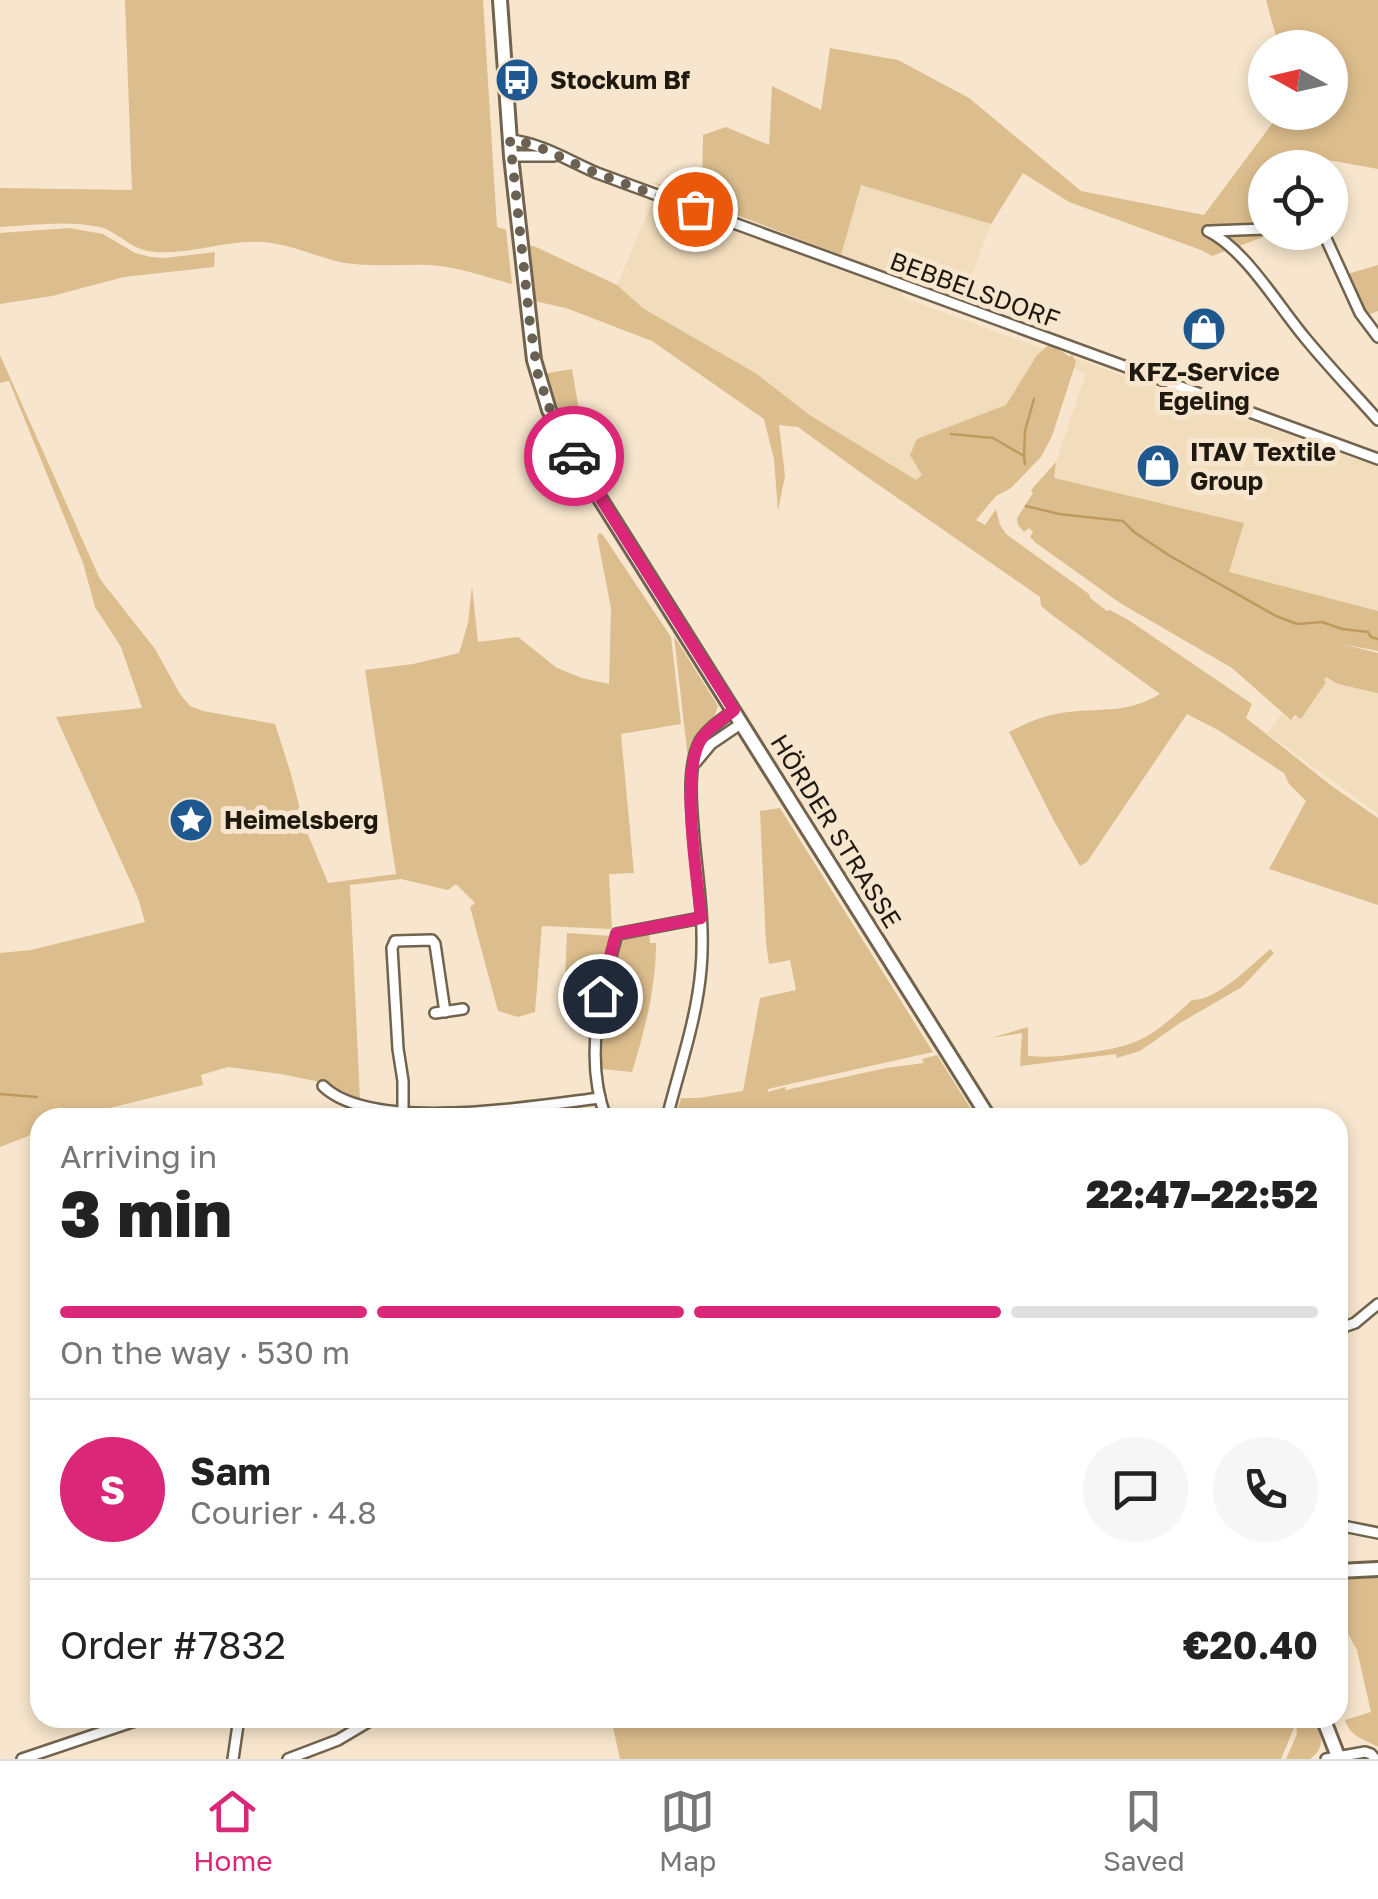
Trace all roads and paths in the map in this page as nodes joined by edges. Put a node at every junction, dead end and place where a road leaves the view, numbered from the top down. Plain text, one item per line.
1 (500, 0) edge
2 (510, 140) junction
3 (512, 156) junction
4 (559, 157) junction
5 (1248, 230) edge
6 (1332, 250) edge
7 (1378, 337) edge
8 (1378, 420) edge
9 (1378, 459) edge
10 (734, 710) junction
11 (742, 724) junction
12 (694, 764) junction
13 (701, 918) junction
14 (463, 1009) dead end
15 (323, 1086) dead end
16 (600, 1098) junction
17 (382, 1108) edge
18 (403, 1108) edge
19 (515, 1108) edge
20 (603, 1108) edge
21 (670, 1108) edge
22 (983, 1108) edge
23 (1378, 1304) edge
24 (1348, 1325) edge
25 (1348, 1527) edge
26 (1378, 1533) edge
27 (1378, 1569) edge
28 (1348, 1570) edge
29 (114, 1728) edge
30 (237, 1728) edge
31 (358, 1728) edge
32 (1326, 1728) edge
33 (1334, 1758) edge
34 (22, 1759) edge
35 (232, 1759) edge
36 (288, 1759) edge
37 (1375, 1759) edge

1 - 2 main road, HÖRDER STRASSE
2 - 3 main road, HÖRDER STRASSE
2 - 4 street, BEBBELSDORF
3 - 4 street, BEBBELSDORF
3 - 10 main road, HÖRDER STRASSE
4 - 9 street, BEBBELSDORF
5 - 8 street
6 - 7 street
10 - 11 main road, HÖRDER STRASSE
10 - 12 street
11 - 12 street
11 - 22 main road, HÖRDER STRASSE
12 - 13 street
13 - 16 street
13 - 21 street
14 - 18 street
15 - 17 street
16 - 19 street
16 - 20 street
23 - 24 street
25 - 26 street
27 - 28 main road
29 - 34 street
30 - 35 street
31 - 36 street
32 - 33 main road
33 - 37 street

